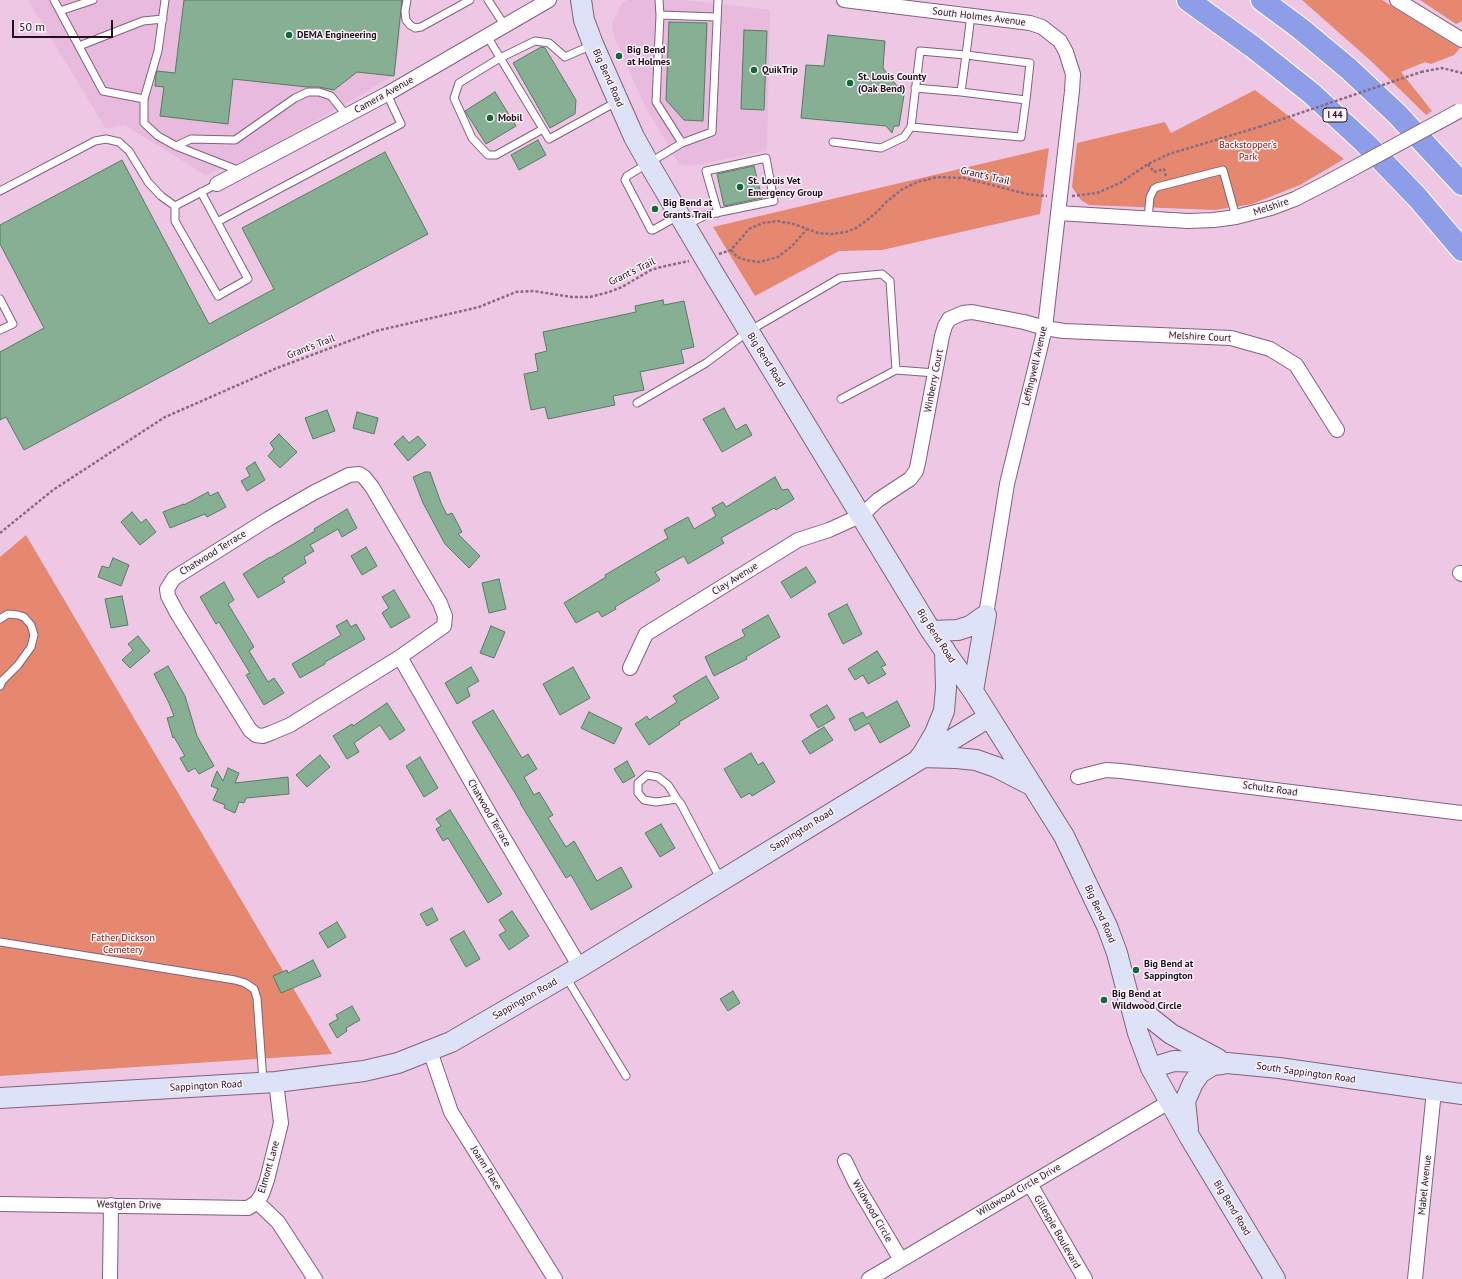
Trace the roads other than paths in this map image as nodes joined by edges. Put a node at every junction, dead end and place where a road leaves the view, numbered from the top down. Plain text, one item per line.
1 (54, 0) edge
2 (93, 0) edge
3 (165, 0) edge
4 (407, 0) edge
5 (470, 0) edge
6 (488, 0) edge
7 (549, 0) edge
8 (580, 0) edge
9 (659, 0) edge
10 (718, 0) edge
11 (844, 0) edge
12 (1188, 0) edge
13 (1262, 0) edge
14 (1397, 0) edge
15 (60, 11) junction
16 (660, 15) junction
17 (971, 15) junction
18 (716, 17) junction
19 (163, 19) junction
20 (505, 26) junction
21 (487, 36) junction
22 (1462, 40) edge
23 (1060, 41) joint
24 (593, 44) junction
25 (79, 46) junction
26 (966, 56) junction
27 (500, 58) junction
28 (915, 88) junction
29 (961, 92) junction
30 (387, 94) junction
31 (144, 99) junction
32 (1026, 100) junction
33 (618, 101) junction
34 (1460, 110) edge
35 (347, 116) junction
36 (911, 127) junction
37 (543, 129) junction
38 (682, 142) junction
39 (833, 142) dead end
40 (176, 146) junction
41 (648, 162) junction
42 (241, 171) junction
43 (217, 184) joint
44 (1462, 184) edge
45 (0, 192) edge
46 (201, 192) junction
47 (175, 206) junction
48 (718, 213) junction
49 (1058, 213) junction
50 (1236, 217) junction
51 (1148, 219) junction
52 (683, 220) junction
53 (217, 222) junction
54 (1462, 250) edge
55 (0, 299) edge
56 (1045, 328) junction
57 (0, 330) edge
58 (749, 331) junction
59 (896, 370) junction
60 (935, 373) junction
61 (841, 399) dead end
62 (637, 402) dead end
63 (1337, 430) dead end
64 (862, 515) junction
65 (986, 615) junction
66 (0, 619) edge
67 (931, 631) junction
68 (945, 650) junction
69 (400, 658) junction
70 (630, 668) dead end
71 (0, 686) edge
72 (973, 691) junction
73 (988, 717) junction
74 (920, 757) junction
75 (1078, 777) dead end
76 (1034, 786) junction
77 (677, 799) junction
78 (1462, 813) edge
79 (721, 880) junction
80 (0, 942) edge
81 (573, 971) junction
82 (1128, 1000) junction
83 (430, 1050) junction
84 (1228, 1063) junction
85 (1151, 1068) junction
86 (626, 1076) dead end
87 (270, 1082) junction
88 (1434, 1091) junction
89 (1462, 1094) edge
90 (0, 1098) edge
91 (1169, 1102) junction
92 (1189, 1136) junction
93 (845, 1161) dead end
94 (1030, 1184) junction
95 (257, 1202) junction
96 (0, 1204) edge
97 (111, 1205) junction
98 (901, 1260) junction
99 (110, 1279) edge
100 (315, 1279) edge
101 (555, 1279) edge
102 (869, 1279) edge
103 (1085, 1279) edge
104 (1275, 1279) edge
105 (1415, 1279) edge

1 - 15 lane
2 - 15 lane
3 - 19 lane
4 - 5 lane
6 - 20 lane
7 - 20 street, Camera Avenue
8 - 24 main road, Big Bend Road
9 - 16 lane
10 - 18 lane
11 - 17 street, South Holmes Avenue
12 - 54 highway, I 44
13 - 44 highway
14 - 22 street
15 - 25 lane
16 - 18 lane
16 - 38 lane
17 - 23 street, South Holmes Avenue
17 - 26 lane
18 - 38 lane
19 - 25 lane
19 - 31 lane
20 - 21 street, Camera Avenue
21 - 27 lane
21 - 30 street, Camera Avenue
23 - 49 street, Leffingwell Avenue
24 - 27 lane
24 - 33 main road, Big Bend Road
25 - 31 lane
26 - 28 lane
26 - 29 lane
26 - 32 lane
27 - 37 lane
27 - 37 lane
28 - 29 lane
28 - 36 lane
29 - 32 lane
30 - 35 street, Camera Avenue
30 - 53 lane
31 - 40 lane
32 - 36 lane
33 - 37 lane
33 - 41 main road, Big Bend Road
34 - 50 street, Melshire, bridge
35 - 40 lane
35 - 42 street, Camera Avenue
36 - 39 lane
38 - 41 lane
40 - 42 lane
41 - 52 main road, Big Bend Road
41 - 52 lane
42 - 43 street, Camera Avenue
43 - 46 lane
45 - 47 lane
46 - 47 lane
46 - 53 lane
47 - 53 lane
48 - 48 lane
48 - 52 lane
49 - 51 street, Melshire
49 - 56 street, Leffingwell Avenue
50 - 51 street, Melshire
50 - 51 lane
52 - 58 main road, Big Bend Road
55 - 57 lane
56 - 60 street, Winberry Court
56 - 63 street, Melshire Court
56 - 65 street, Leffingwell Avenue
58 - 59 lane
58 - 62 lane
58 - 64 main road, Big Bend Road
59 - 60 lane
59 - 61 lane
60 - 64 street, Winberry Court
64 - 67 main road, Big Bend Road
64 - 70 street, Clay Avenue
65 - 67 main road
65 - 72 main road, Leffingwell Avenue
66 - 71 lane
67 - 68 main road, Big Bend Road
68 - 72 main road, Big Bend Road
68 - 74 main road
69 - 69 street, Chatwood Terrace
69 - 81 street, Chatwood Terrace
72 - 73 main road, Big Bend Road
73 - 74 main road, Sappington Road
73 - 76 main road, Big Bend Road
74 - 76 main road
74 - 79 main road, Sappington Road
75 - 78 street, Schultz Road
76 - 82 main road, Big Bend Road
77 - 77 lane
77 - 79 lane
79 - 81 main road, Sappington Road
80 - 87 lane
81 - 83 main road, Sappington Road
81 - 86 lane
82 - 84 main road
82 - 85 main road, Big Bend Road
83 - 87 main road, Sappington Road
83 - 101 street, Joann Place
84 - 85 main road, South Sappington Road
84 - 88 main road, South Sappington Road
84 - 92 main road
85 - 91 main road, Big Bend Road
87 - 90 main road, Sappington Road
87 - 95 street, Elmont Lane
88 - 89 main road, South Sappington Road
88 - 105 street, Mabel Avenue
91 - 92 main road, Big Bend Road
91 - 94 street, Wildwood Circle Drive
92 - 104 main road, Big Bend Road
93 - 98 street, Wildwood Circle
94 - 98 street, Wildwood Circle Drive
94 - 103 street, Gillespie Boulevard
95 - 97 street, Westglen Drive
95 - 100 street, Elmont Lane
96 - 97 street, Westglen Drive
97 - 99 street
98 - 102 street, Wildwood Circle Drive

